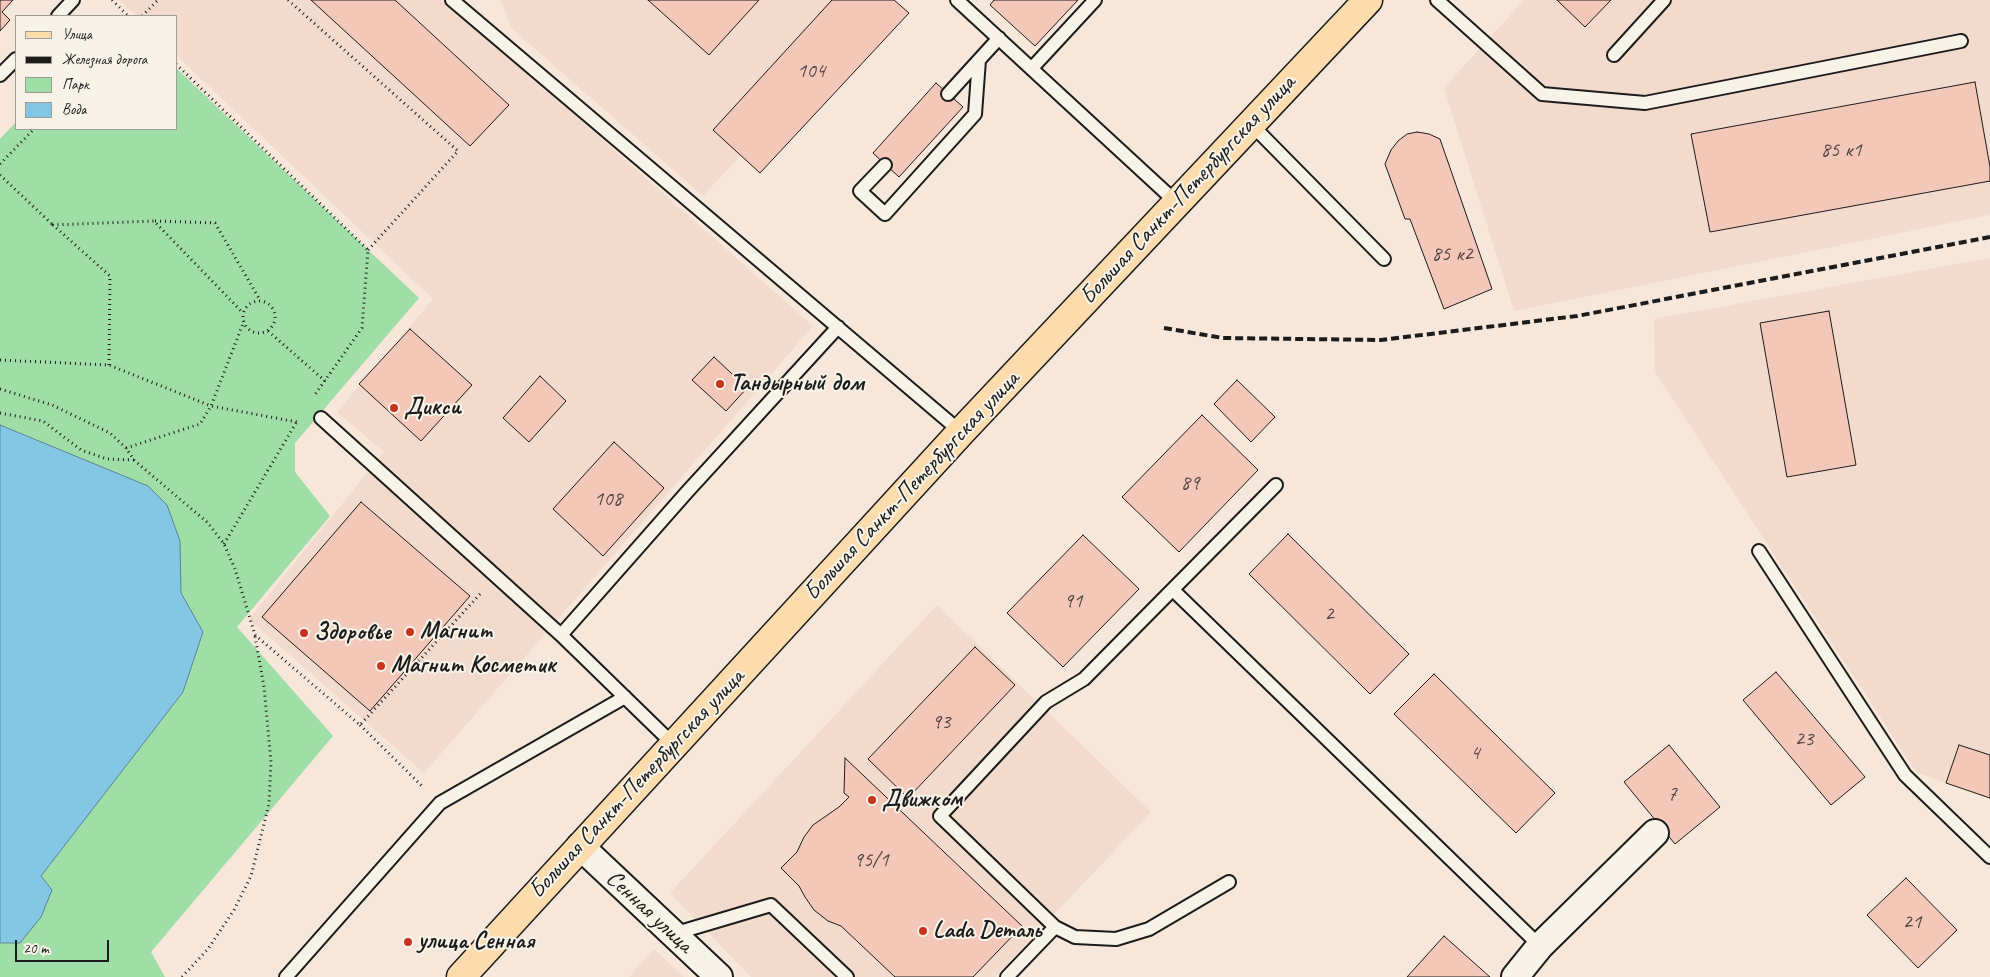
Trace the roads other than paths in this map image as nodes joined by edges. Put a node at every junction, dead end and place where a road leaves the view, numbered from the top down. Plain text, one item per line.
1 (73, 0) edge
2 (452, 0) edge
3 (957, 0) edge
4 (1095, 0) edge
5 (1368, 0) edge
6 (1437, 0) edge
7 (1664, 0) edge
8 (59, 15) edge
9 (999, 38) junction
10 (1961, 41) dead end
11 (1614, 55) dead end
12 (15, 60) edge
13 (979, 60) junction
14 (1032, 68) junction
15 (0, 75) edge
16 (948, 94) dead end
17 (1250, 124) junction
18 (885, 165) dead end
19 (1176, 202) junction
20 (1384, 259) dead end
21 (838, 328) junction
22 (321, 418) road end
23 (961, 432) junction
24 (1276, 484) dead end
25 (1759, 551) dead end
26 (1173, 590) junction
27 (561, 635) junction
28 (625, 697) junction
29 (673, 744) junction
30 (1655, 833) dead end
31 (580, 846) junction
32 (1990, 857) edge
33 (1228, 882) dead end
34 (1055, 927) junction
35 (673, 934) junction
36 (1540, 946) junction
37 (286, 977) edge
38 (460, 977) edge
39 (719, 977) edge
40 (847, 977) edge
41 (1008, 977) edge
42 (1515, 977) edge

1 - 8 lane
2 - 21 lane
3 - 9 lane
4 - 14 lane
5 - 17 main road, Большая Санкт-Петербургская улица
6 - 10 lane
7 - 11 lane
9 - 13 lane
9 - 14 lane
12 - 15 lane
13 - 16 lane
13 - 18 lane
14 - 19 lane
17 - 19 main road, Большая Санкт-Петербургская улица
17 - 20 lane
19 - 23 main road, Большая Санкт-Петербургская улица
21 - 23 lane
21 - 27 lane
22 - 27 lane
23 - 29 main road, Большая Санкт-Петербургская улица
24 - 26 lane
25 - 32 lane
26 - 34 lane
26 - 36 lane
27 - 28 lane
28 - 29 lane
28 - 37 lane
29 - 31 main road, Большая Санкт-Петербургская улица
30 - 36 street
31 - 35 street, Сенная улица
31 - 38 main road, Большая Санкт-Петербургская улица
33 - 34 lane
34 - 41 lane
35 - 39 street, Сенная улица
35 - 40 lane
36 - 42 street

